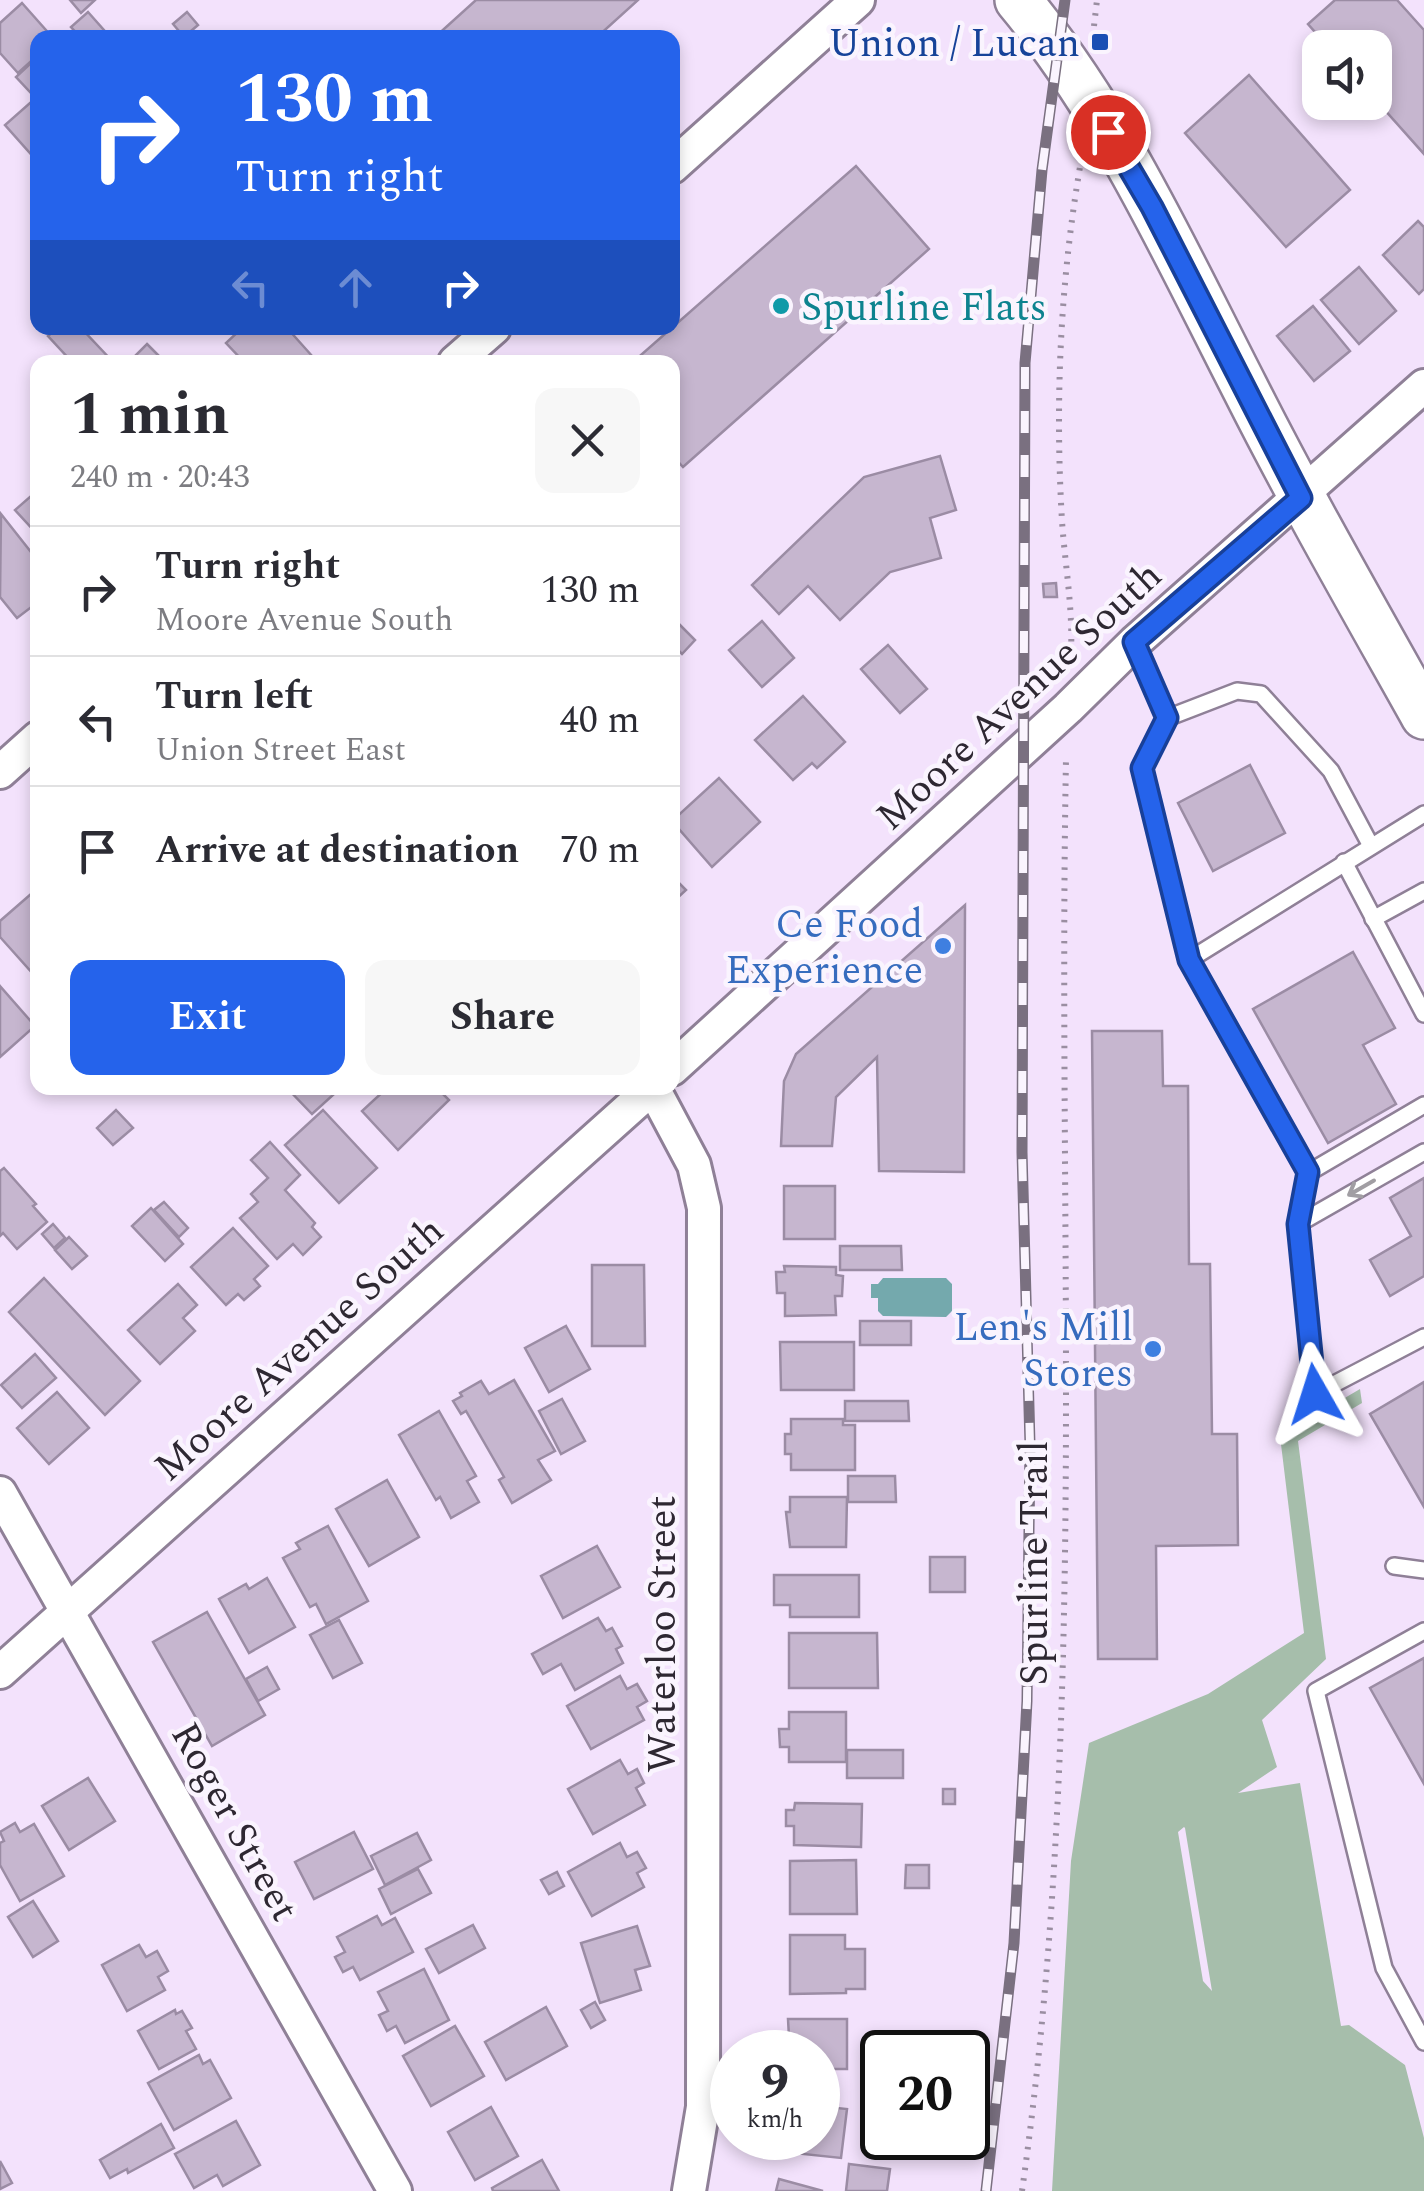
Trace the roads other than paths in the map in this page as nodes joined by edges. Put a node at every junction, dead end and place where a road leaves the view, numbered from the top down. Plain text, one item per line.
1 (858, 0) edge
2 (1018, 0) edge
3 (680, 159) edge
4 (486, 335) edge
5 (463, 355) edge
6 (1424, 386) edge
7 (1301, 498) junction
8 (1134, 642) junction
9 (1424, 716) edge
10 (1167, 718) junction
11 (30, 745) edge
12 (0, 772) edge
13 (1424, 814) edge
14 (1371, 846) junction
15 (1344, 862) junction
16 (1424, 891) edge
17 (1372, 919) junction
18 (1189, 960) junction
19 (1424, 1014) edge
20 (680, 1062) edge
21 (644, 1095) edge
22 (656, 1095) edge
23 (1424, 1105) edge
24 (1424, 1152) edge
25 (1308, 1172) junction
26 (1298, 1224) junction
27 (1424, 1337) edge
28 (0, 1493) edge
29 (1394, 1566) dead end
30 (1424, 1570) edge
31 (68, 1611) junction
32 (1424, 1631) edge
33 (0, 1672) edge
34 (1424, 2042) edge
35 (395, 2191) edge
36 (689, 2191) edge

1 - 3 street
2 - 7 street
4 - 5 street
6 - 7 street, Moore Avenue South
7 - 8 street, Moore Avenue South
7 - 9 street
8 - 10 lane
8 - 20 street, Moore Avenue South
10 - 14 lane
10 - 18 lane
11 - 12 street
13 - 14 lane
14 - 15 lane
15 - 17 lane
15 - 18 lane
16 - 17 lane
17 - 19 lane
18 - 25 lane
21 - 31 street, Moore Avenue South
22 - 36 street, Waterloo Street
23 - 25 lane
24 -> 26 lane
25 - 26 lane
26 - 27 lane
28 - 31 street, Roger Street
29 - 30 lane
31 - 33 street, Moore Avenue South
31 - 35 street, Roger Street
32 - 34 lane

